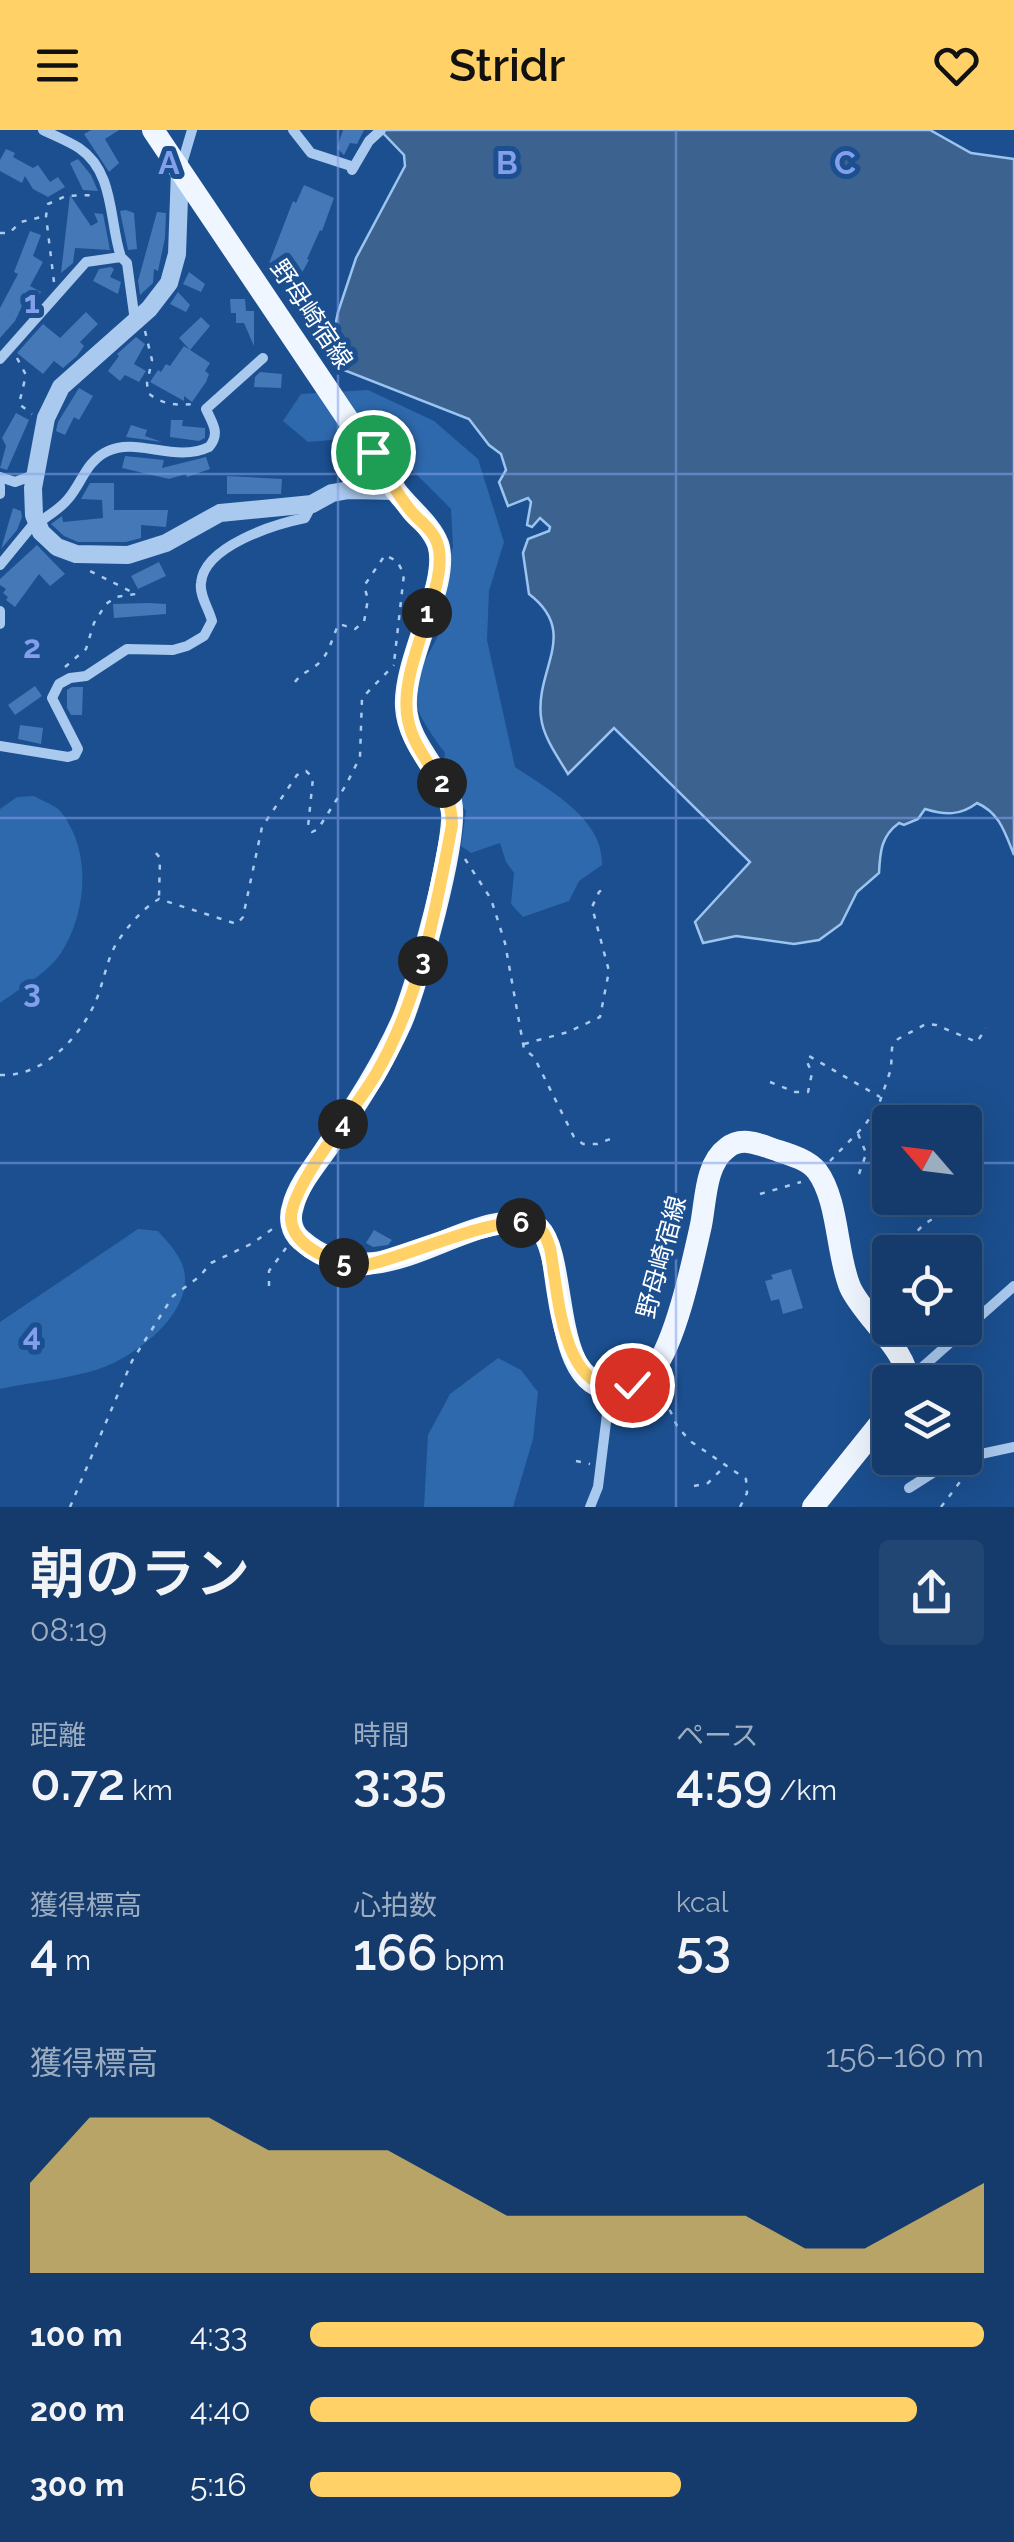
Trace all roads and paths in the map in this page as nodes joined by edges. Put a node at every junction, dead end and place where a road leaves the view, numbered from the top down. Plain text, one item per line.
1 (43, 130) edge
2 (153, 130) edge
3 (192, 130) edge
4 (293, 130) edge
5 (381, 130) edge
6 (186, 179) junction
7 (109, 194) junction
8 (46, 216) junction
9 (0, 232) edge
10 (122, 258) junction
11 (55, 298) junction
12 (141, 316) junction
13 (5, 350) edge
14 (263, 358) dead end
15 (0, 360) edge
16 (52, 402) junction
17 (206, 408) junction
18 (34, 475) junction
19 (0, 477) edge
20 (0, 486) edge
21 (396, 491) junction
22 (0, 494) edge
23 (312, 504) junction
24 (36, 523) junction
25 (0, 565) edge
26 (82, 566) dead end
27 (0, 611) edge
28 (0, 624) edge
29 (402, 665) junction
30 (295, 682) dead end
31 (58, 684) junction
32 (0, 746) edge
33 (463, 848) dead end
34 (156, 853) dead end
35 (606, 888) dead end
36 (159, 899) junction
37 (986, 1028) dead end
38 (523, 1045) junction
39 (0, 1075) edge
40 (770, 1082) dead end
41 (882, 1097) junction
42 (858, 1132) junction
43 (614, 1138) dead end
44 (866, 1152) junction
45 (872, 1154) edge
46 (819, 1174) junction
47 (859, 1174) dead end
48 (760, 1194) dead end
49 (984, 1206) dead end
50 (294, 1229) junction
51 (914, 1235) edge
52 (269, 1286) dead end
53 (1014, 1286) edge
54 (903, 1365) edge
55 (925, 1365) edge
56 (647, 1375) junction
57 (610, 1389) junction
58 (872, 1433) edge
59 (1014, 1448) edge
60 (982, 1454) edge
61 (576, 1461) dead end
62 (726, 1464) junction
63 (600, 1466) junction
64 (929, 1475) edge
65 (965, 1475) edge
66 (694, 1486) dead end
67 (909, 1488) dead end
68 (70, 1507) edge
69 (590, 1507) edge
70 (740, 1507) edge
71 (813, 1507) edge
72 (941, 1507) edge

1 - 7 street
2 - 6 main road, 野母崎宿線
3 - 6 street
4 - 5 street
6 - 12 street
6 - 21 main road, 野母崎宿線
7 - 8 path
7 - 10 street
8 - 9 path
8 - 11 path
10 - 11 street
10 - 12 street
11 - 13 street
12 - 16 street
12 - 17 path
13 - 15 street
13 - 16 path
14 - 17 street
16 - 18 street
17 - 24 street
18 - 19 street
18 - 24 street
20 - 22 street
21 - 23 street
21 - 29 main road, 野母崎宿線
23 - 24 street
23 - 31 street
24 - 25 street
26 - 31 path
27 - 28 street
29 - 30 path
29 - 36 path
29 - 50 main road, 野母崎宿線
31 - 32 street
33 - 38 path
34 - 36 path
35 - 38 path
36 - 39 path
37 - 41 path
38 - 43 path
40 - 41 path
41 - 42 path
42 - 44 path
42 - 46 path
44 - 45 path
44 - 47 path
46 - 48 path
46 - 54 main road
46 - 56 main road, 野母崎宿線
49 - 51 path
50 - 52 path
50 - 57 main road
50 - 68 path
53 - 55 street
56 - 57 main road
56 - 62 path
57 - 63 street
58 - 71 main road
59 - 60 street
61 - 63 path
62 - 66 path
62 - 70 path
63 - 69 street
64 - 67 street
65 - 72 path

